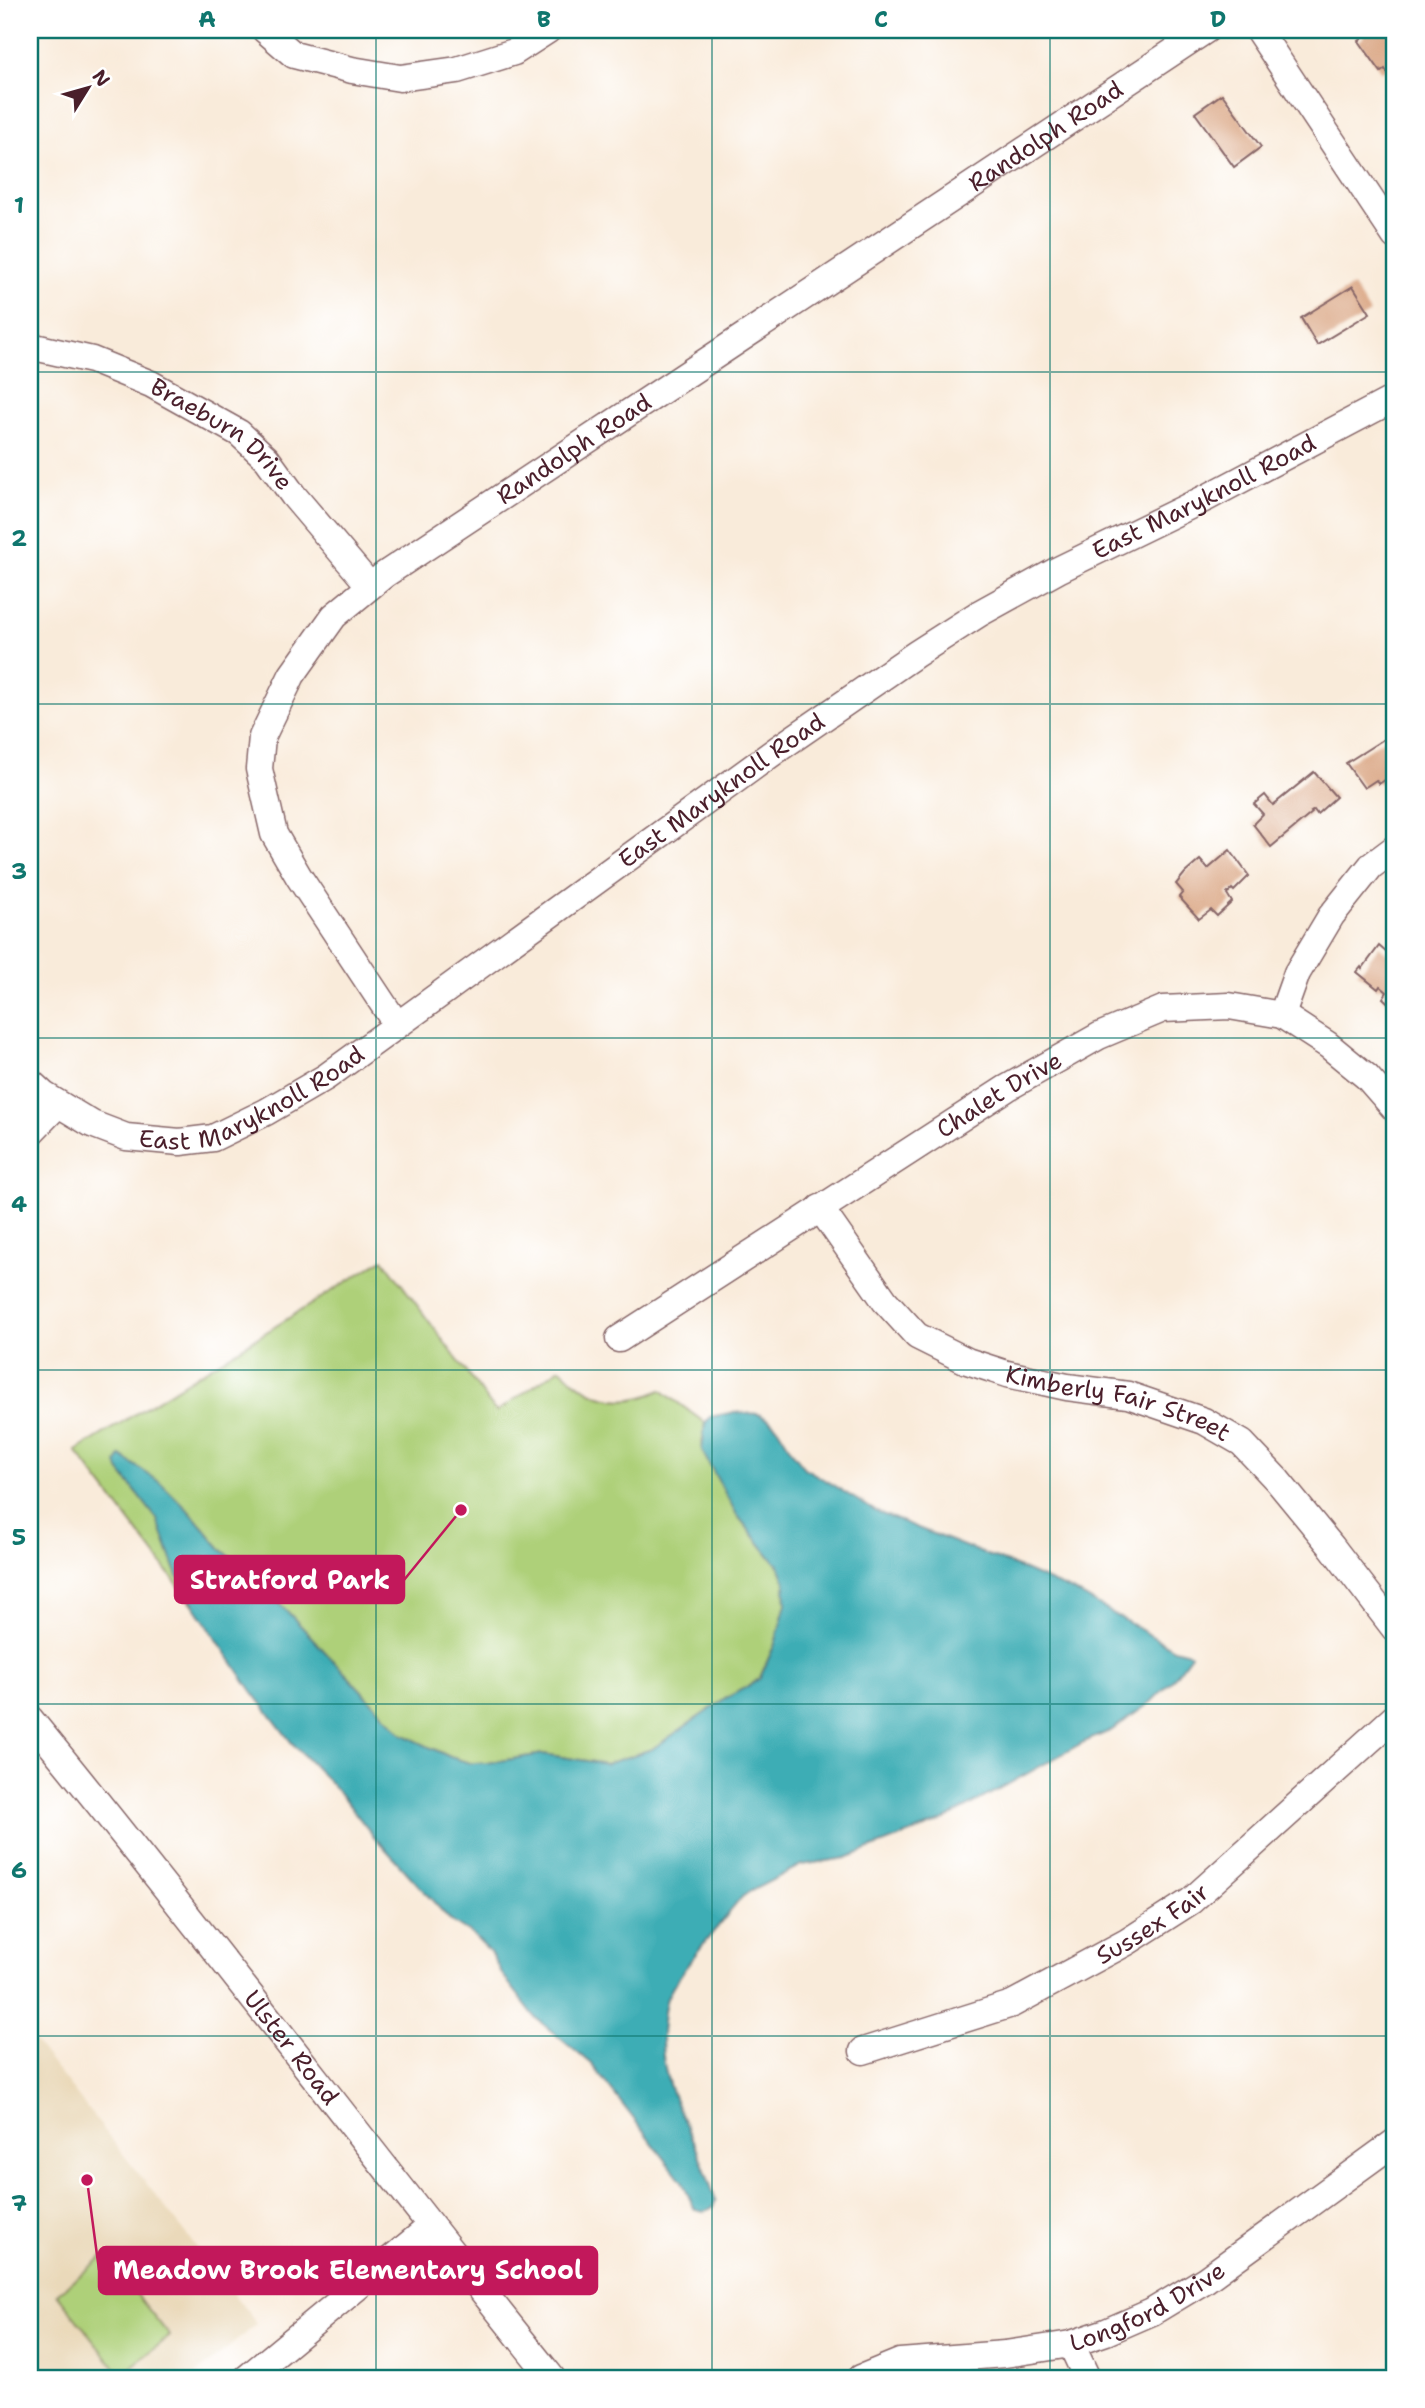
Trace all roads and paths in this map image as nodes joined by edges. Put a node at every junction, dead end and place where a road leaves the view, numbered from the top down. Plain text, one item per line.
1 (265, 30) edge
2 (548, 30) edge
3 (1206, 30) edge
4 (1258, 30) edge
5 (1395, 236) edge
6 (30, 346) edge
7 (1395, 398) edge
8 (370, 586) junction
9 (1395, 848) edge
10 (1282, 1016) junction
11 (397, 1026) junction
12 (30, 1082) edge
13 (58, 1104) junction
14 (1395, 1109) edge
15 (30, 1133) edge
16 (820, 1208) junction
17 (619, 1339) dead end
18 (1395, 1629) edge
19 (1395, 1717) edge
20 (30, 1719) edge
21 (863, 2051) dead end
22 (1395, 2142) edge
23 (430, 2227) junction
24 (1071, 2344) junction
25 (247, 2378) edge
26 (552, 2378) edge
27 (861, 2378) edge
28 (1087, 2378) edge

1 - 2 street
3 - 8 street, Randolph Road
4 - 5 street
6 - 8 street, Braeburn Drive
7 - 11 street, East Maryknoll Road
8 - 11 street, Randolph Road
9 - 10 street
10 - 14 street, Chalet Drive
10 - 16 street, Chalet Drive
11 - 13 street, East Maryknoll Road
12 - 13 street, East Maryknoll Road
13 - 15 street
16 - 17 street, Chalet Drive
16 - 18 street, Kimberly Fair Street
19 - 21 street, Sussex Fair
20 - 23 street, Ulster Road
22 - 24 street, Longford Drive
23 - 25 street
23 - 26 street, Ulster Road
24 - 27 street, Longford Drive
24 - 28 street

